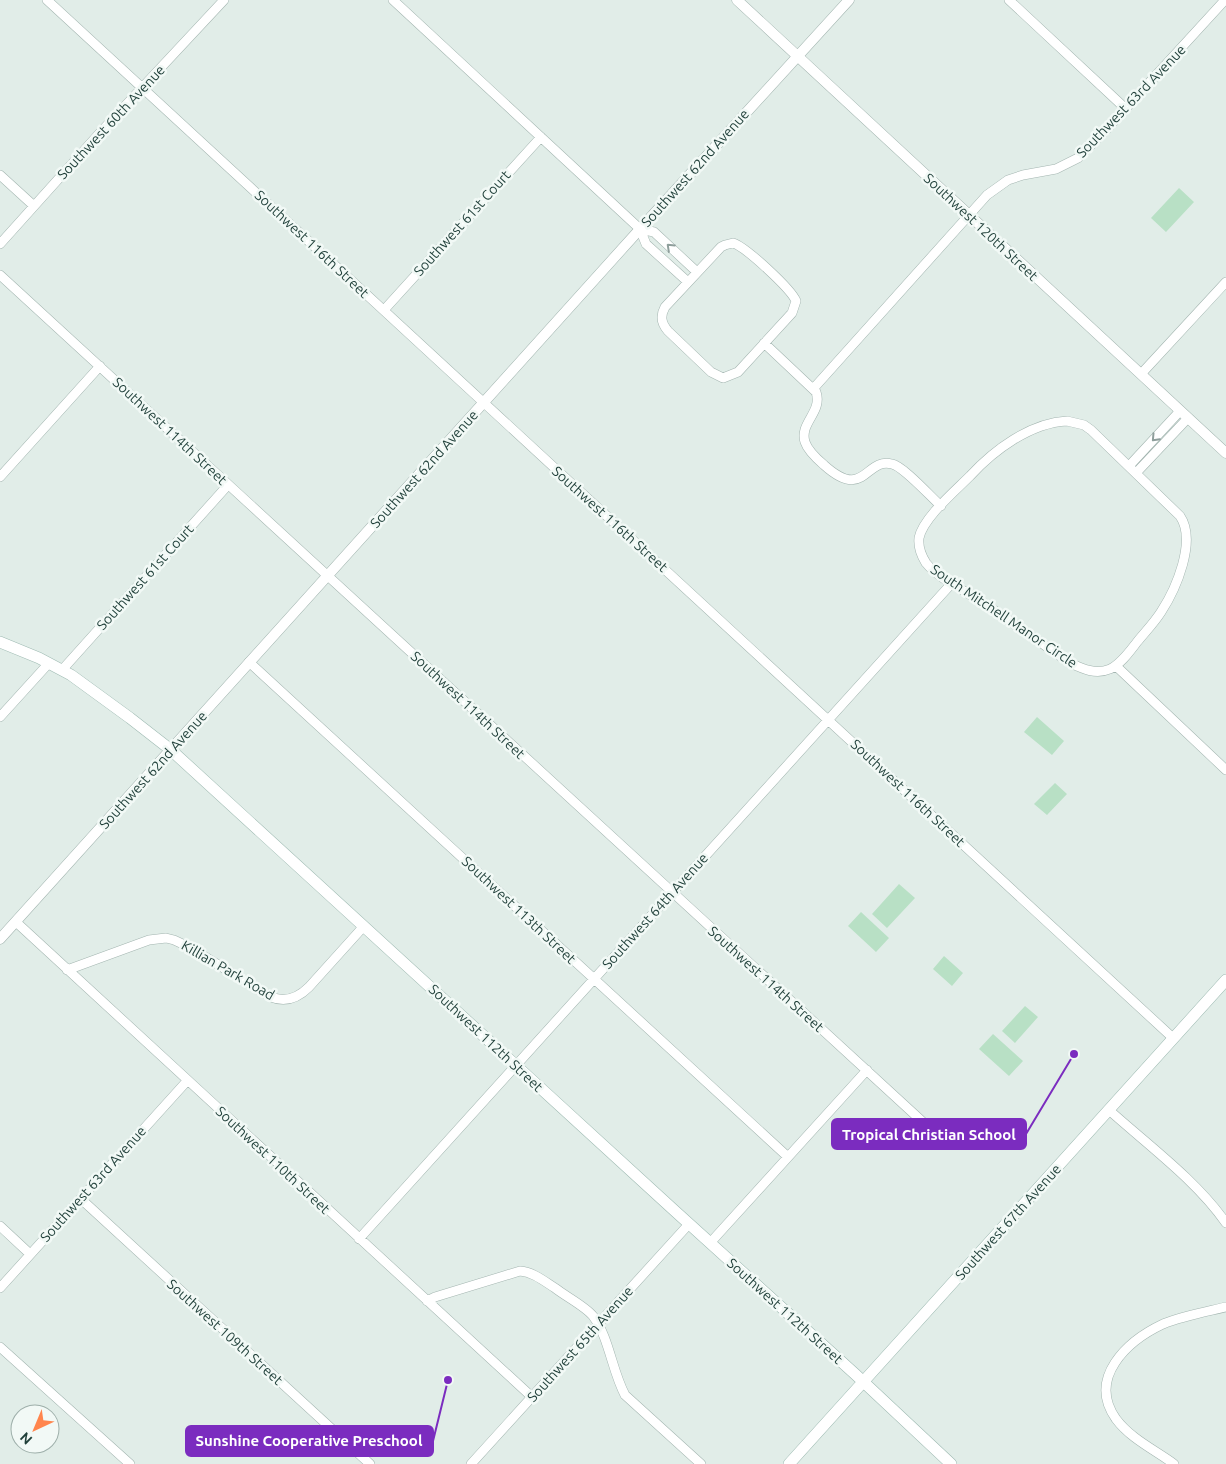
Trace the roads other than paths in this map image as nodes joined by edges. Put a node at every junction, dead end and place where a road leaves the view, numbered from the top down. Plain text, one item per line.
1 (47, 0) edge
2 (224, 0) edge
3 (393, 0) edge
4 (737, 0) edge
5 (849, 0) edge
6 (1009, 0) edge
7 (1225, 0) edge
8 (798, 56) junction
9 (142, 88) junction
10 (1126, 108) junction
11 (541, 136) junction
12 (0, 174) edge
13 (34, 206) junction
14 (969, 215) junction
15 (640, 229) junction
16 (0, 244) edge
17 (697, 272) junction
18 (0, 275) edge
19 (688, 282) junction
20 (1226, 282) edge
21 (384, 310) junction
22 (764, 343) junction
23 (100, 366) junction
24 (1141, 374) junction
25 (813, 389) junction
26 (483, 403) junction
27 (1184, 414) junction
28 (1226, 453) edge
29 (1129, 466) junction
30 (1136, 473) junction
31 (0, 477) edge
32 (228, 485) junction
33 (941, 506) junction
34 (328, 576) junction
35 (952, 583) junction
36 (0, 642) edge
37 (249, 662) junction
38 (49, 663) junction
39 (1116, 666) junction
40 (62, 670) junction
41 (0, 717) edge
42 (829, 719) junction
43 (171, 750) junction
44 (1226, 770) edge
45 (672, 892) junction
46 (16, 922) junction
47 (364, 926) junction
48 (0, 939) edge
49 (67, 970) junction
50 (594, 979) junction
51 (1226, 980) edge
52 (1173, 1038) junction
53 (516, 1066) junction
54 (867, 1070) junction
55 (187, 1081) junction
56 (1110, 1110) junction
57 (936, 1136) dead end
58 (788, 1157) junction
59 (80, 1199) junction
60 (1226, 1223) edge
61 (689, 1224) junction
62 (0, 1226) edge
63 (358, 1239) junction
64 (710, 1243) junction
65 (30, 1254) junction
66 (0, 1288) edge
67 (427, 1301) junction
68 (1226, 1307) edge
69 (598, 1324) junction
70 (0, 1347) edge
71 (863, 1382) junction
72 (532, 1397) junction
73 (130, 1464) edge
74 (370, 1464) edge
75 (471, 1464) edge
76 (701, 1464) edge
77 (789, 1464) edge
78 (951, 1464) edge
79 (1174, 1464) edge

1 - 9 street, Southwest 116th Street
2 - 9 street, Southwest 60th Avenue
3 - 11 street
4 - 8 street, Southwest 120th Street
5 - 8 street, Southwest 62nd Avenue
6 - 10 street
7 - 10 street, Southwest 63rd Avenue
8 - 14 street, Southwest 120th Street
8 - 15 street, Southwest 62nd Avenue
9 - 13 street, Southwest 60th Avenue
9 - 21 street, Southwest 116th Street
10 - 14 street, Southwest 63rd Avenue
11 - 15 street
11 - 21 street, Southwest 61st Court
12 - 13 street
13 - 16 street, Southwest 60th Avenue
14 - 24 street, Southwest 120th Street
14 - 25 street, Southwest 63rd Avenue
17 -> 15 street
15 - 19 street
15 - 26 street, Southwest 62nd Avenue
17 - 19 street
17 - 22 street
18 - 23 street, Southwest 114th Street
19 - 22 street
20 - 24 street
21 - 26 street, Southwest 116th Street
22 - 25 street
23 - 31 street
23 - 32 street, Southwest 114th Street
24 - 27 street, Southwest 120th Street
25 - 33 street
26 - 34 street, Southwest 62nd Avenue
26 - 42 street, Southwest 116th Street
27 - 28 street, Southwest 120th Street
27 -> 29 street
27 - 30 street
29 - 30 street, South Mitchell Manor Circle
29 - 33 street, South Mitchell Manor Circle
30 - 39 street, South Mitchell Manor Circle
32 - 34 street, Southwest 114th Street
32 - 40 street, Southwest 61st Court
33 - 35 street, South Mitchell Manor Circle
34 - 37 street, Southwest 62nd Avenue
34 - 45 street, Southwest 114th Street
35 - 39 street, South Mitchell Manor Circle
35 - 42 street, Southwest 64th Avenue
36 - 38 main road, Southwest 112th Street
37 - 43 street, Southwest 62nd Avenue
37 - 50 street, Southwest 113th Street
38 - 40 main road, Southwest 112th Street
38 - 41 street
39 - 44 street
40 - 43 main road, Southwest 112th Street
42 - 45 street, Southwest 64th Avenue
42 - 52 street, Southwest 116th Street
43 - 46 street, Southwest 62nd Avenue
43 - 47 main road, Southwest 112th Street
45 - 50 street, Southwest 64th Avenue
45 - 54 street, Southwest 114th Street
46 - 48 street, Southwest 62nd Avenue
46 - 49 street, Southwest 110th Street
47 - 49 street, Killian Park Road
47 - 53 main road, Southwest 112th Street
49 - 55 street, Southwest 110th Street
50 - 53 street, Southwest 64th Avenue
50 - 58 street, Southwest 113th Street
51 - 52 main road, Southwest 67th Avenue
52 - 56 main road, Southwest 67th Avenue
53 - 61 main road, Southwest 112th Street
53 - 63 street, Southwest 64th Avenue
54 - 57 street, Southwest 114th Street
54 - 58 street
55 - 59 street, Southwest 63rd Avenue
55 - 63 street, Southwest 110th Street
56 - 60 street
56 - 71 main road, Southwest 67th Avenue
58 - 64 street
59 - 65 street, Southwest 63rd Avenue
59 - 74 street, Southwest 109th Street
61 - 64 main road, Southwest 112th Street
61 - 69 street, Southwest 65th Avenue
62 - 65 street
63 - 67 street, Southwest 110th Street
64 - 71 main road, Southwest 112th Street
65 - 66 street, Southwest 63rd Avenue
67 - 69 street
67 - 72 street, Southwest 110th Street
68 - 79 street
69 - 72 street, Southwest 65th Avenue
69 - 76 street
70 - 73 street
71 - 77 main road, Southwest 67th Avenue
71 - 78 main road, Southwest 112th Street
72 - 75 street, Southwest 65th Avenue

